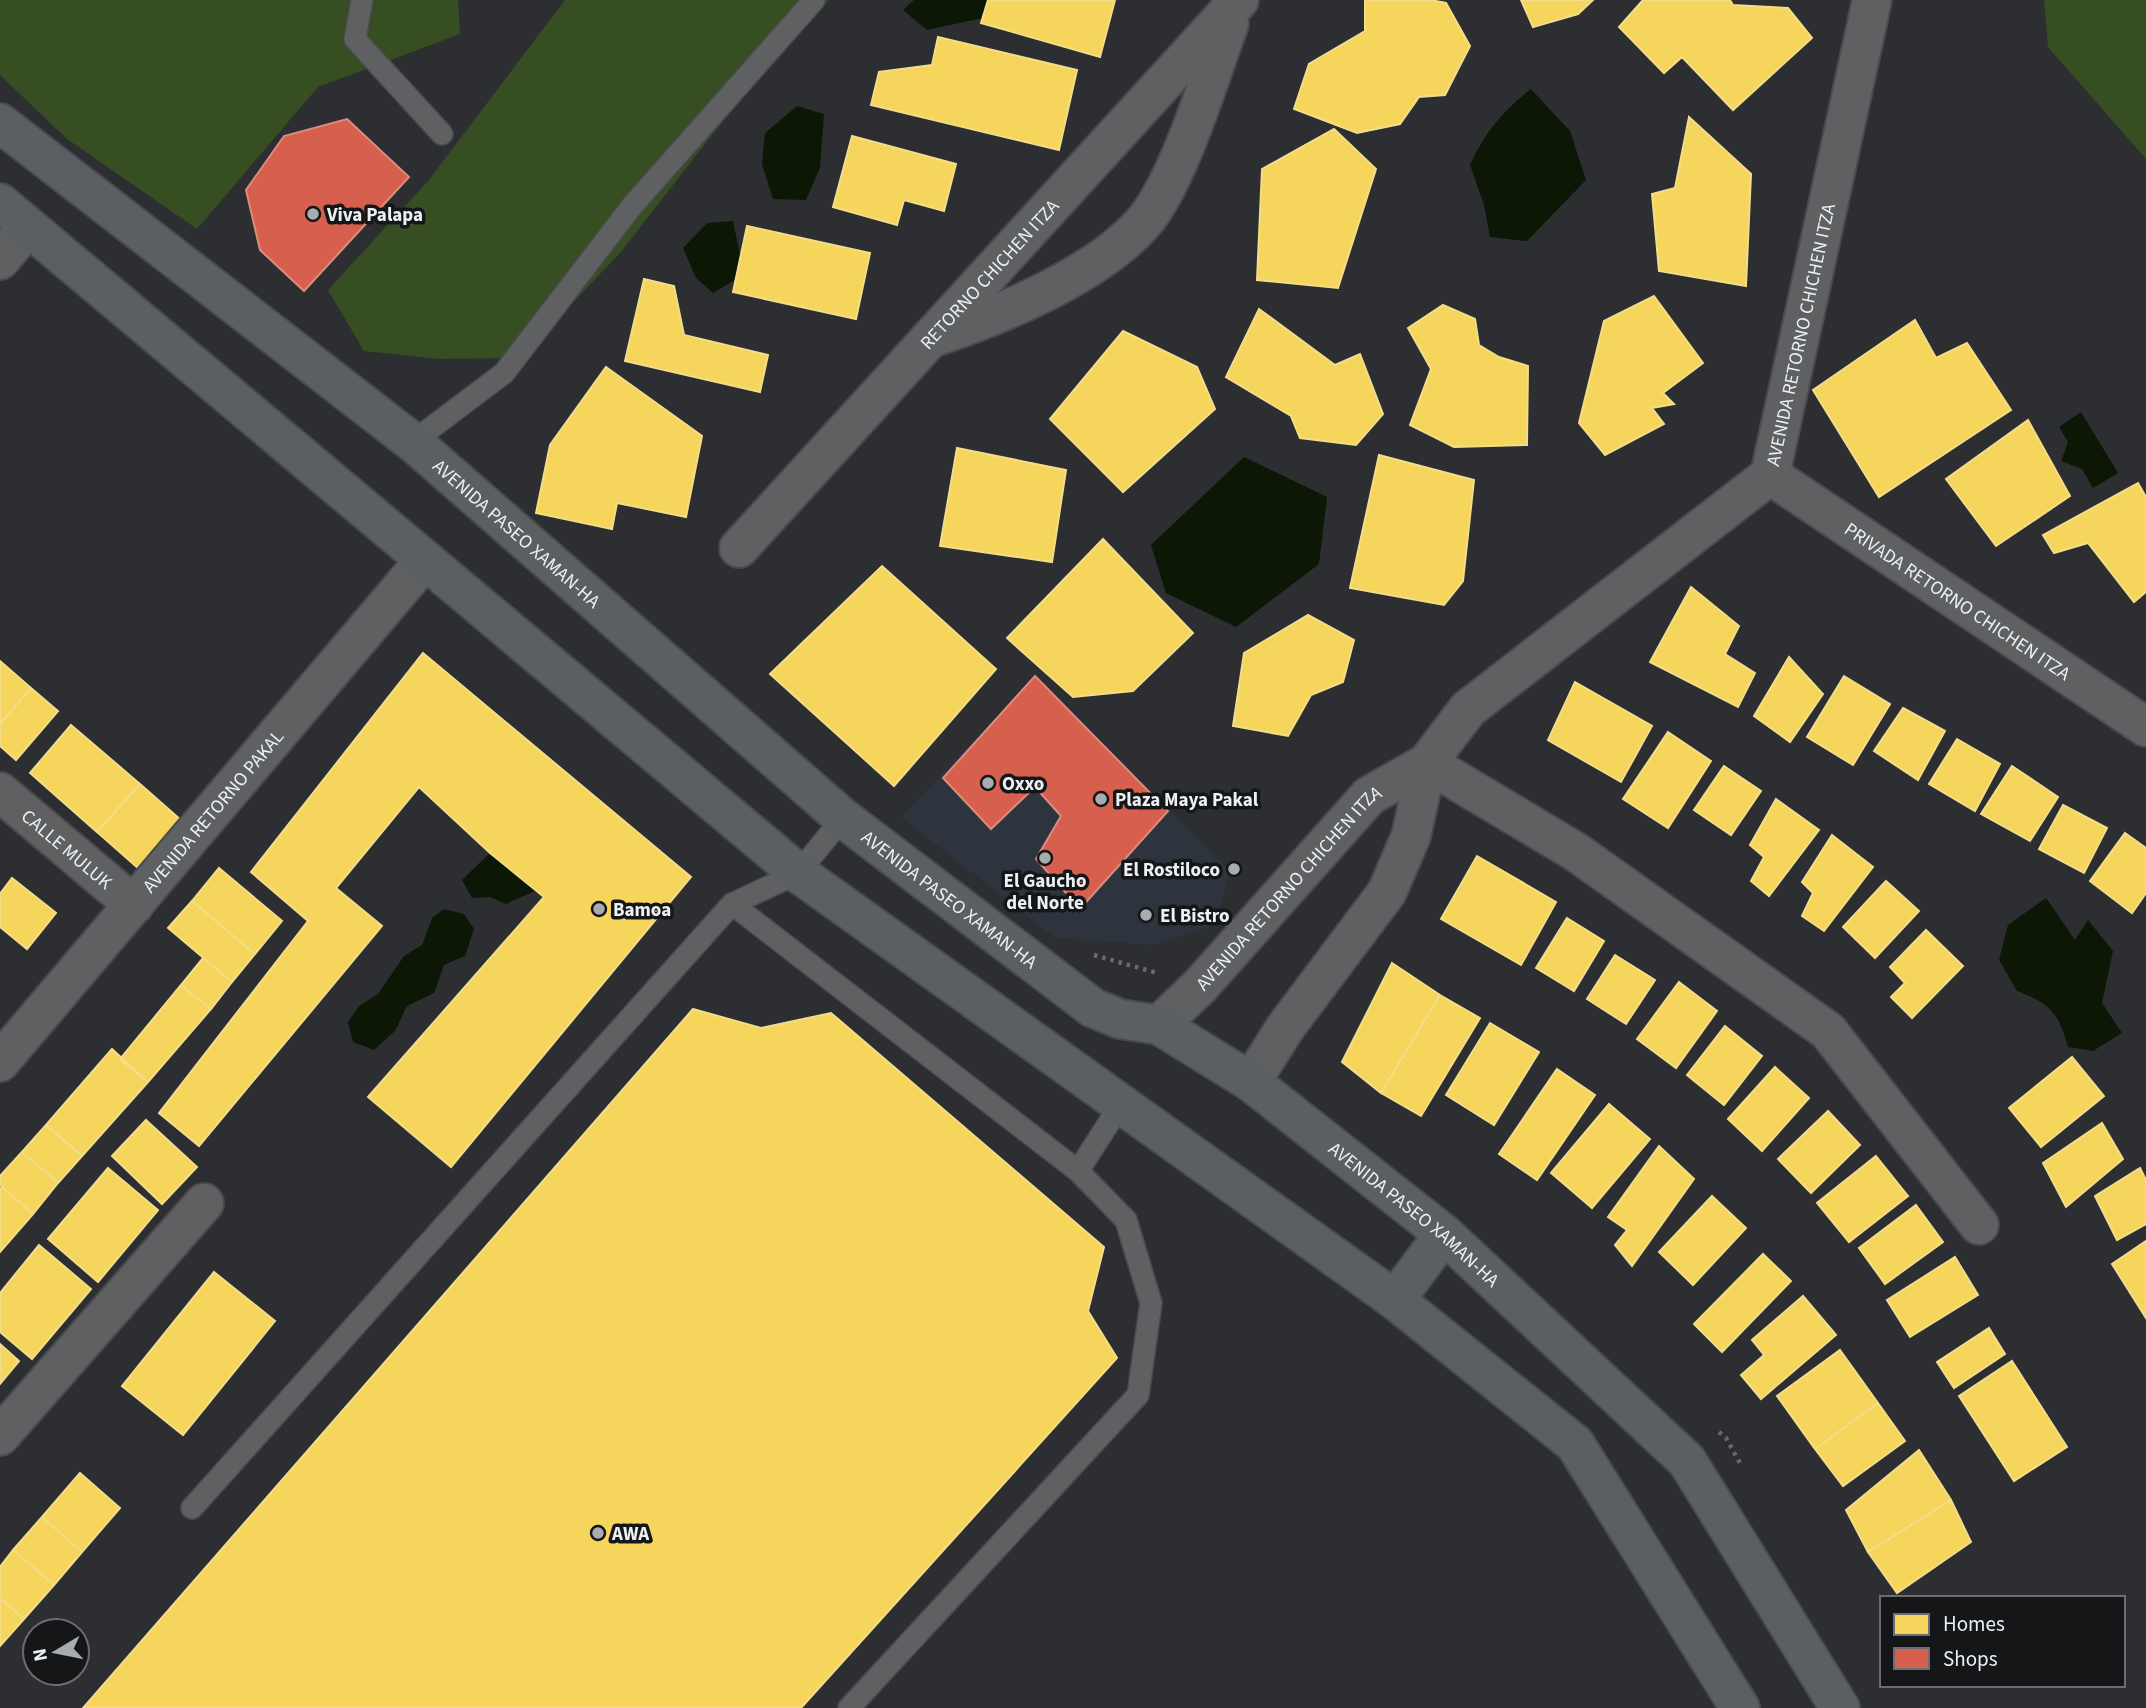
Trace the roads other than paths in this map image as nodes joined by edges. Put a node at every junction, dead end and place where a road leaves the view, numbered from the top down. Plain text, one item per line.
1 (362, 0) edge
2 (814, 0) edge
3 (1872, 0) edge
4 (1238, 1) edge
5 (0, 123) edge
6 (442, 134) dead end
7 (14, 215) edge
8 (0, 260) edge
9 (933, 337) junction
10 (415, 444) junction
11 (1770, 475) junction
12 (739, 548) dead end
13 (425, 561) junction
14 (2146, 726) edge
15 (1427, 763) junction
16 (0, 792) edge
17 (843, 818) junction
18 (798, 873) junction
19 (732, 904) junction
20 (134, 905) junction
21 (1158, 1025) junction
22 (0, 1062) edge
23 (1251, 1082) junction
24 (1121, 1104) junction
25 (1077, 1171) junction
26 (204, 1203) dead end
27 (1979, 1225) dead end
28 (1444, 1234) junction
29 (1395, 1300) junction
30 (0, 1436) edge
31 (192, 1508) dead end
32 (849, 1708) edge
33 (1740, 1708) edge
34 (1840, 1708) edge

1 - 6 lane
2 - 10 lane
3 - 11 street, AVENIDA RETORNO CHICHEN ITZA
4 - 9 street, RETORNO CHICHEN ITZA
4 - 9 street
5 - 10 main road, AVENIDA PASEO XAMAN-HA
7 - 8 street
7 - 13 main road
9 - 12 street, RETORNO CHICHEN ITZA
10 - 17 main road, AVENIDA PASEO XAMAN-HA
11 - 14 street, PRIVADA RETORNO CHICHEN ITZA
11 - 15 street, AVENIDA RETORNO CHICHEN ITZA
13 - 18 main road
13 - 20 street, AVENIDA RETORNO PAKAL
15 - 21 street, AVENIDA RETORNO CHICHEN ITZA
15 - 23 street, AVENIDA RETORNO CHICHEN ITZA
15 - 27 street
16 - 20 street, CALLE MULUK
17 - 18 lane
17 - 21 main road, AVENIDA PASEO XAMAN-HA
18 - 19 lane
18 - 24 main road
19 - 25 lane
19 - 31 lane
20 - 22 street, AVENIDA RETORNO PAKAL
21 - 23 main road, AVENIDA PASEO XAMAN-HA
23 - 28 main road, AVENIDA PASEO XAMAN-HA
24 - 25 lane
24 - 29 main road
25 - 32 lane
26 - 30 street
28 - 29 main road
28 - 34 main road, AVENIDA PASEO XAMAN-HA
29 - 33 main road

